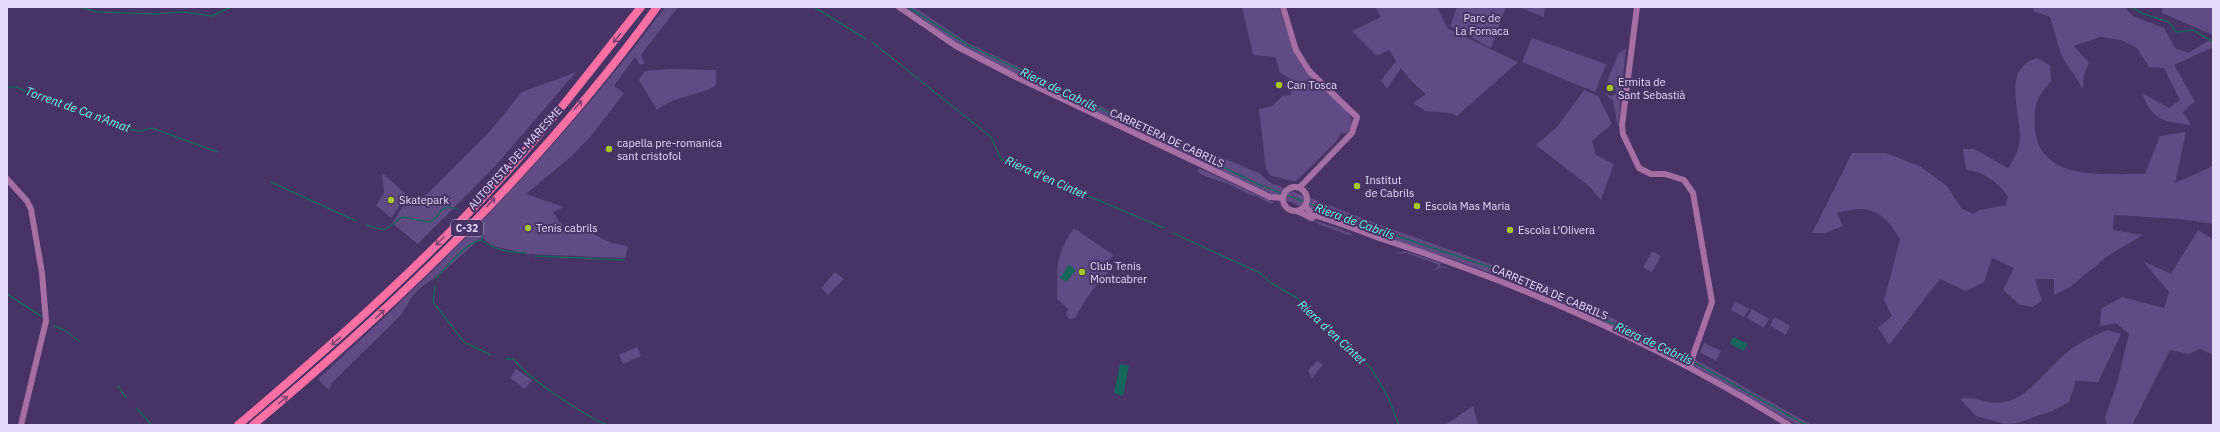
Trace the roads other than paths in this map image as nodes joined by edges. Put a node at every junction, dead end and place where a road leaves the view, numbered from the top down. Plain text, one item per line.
1 (641, 7) edge
2 (657, 7) edge
3 (899, 7) edge
4 (1283, 7) edge
5 (1638, 7) edge
6 (7, 179) edge
7 (1300, 187) junction
8 (1283, 198) junction
9 (1305, 206) junction
10 (1297, 211) junction
11 (1471, 269) junction
12 (1690, 366) junction
13 (21, 425) edge
14 (238, 425) edge
15 (253, 425) edge
16 (1789, 425) edge

1 -> 14 highway, AUTOPISTA DEL MARESME / C-32
15 -> 2 highway, AUTOPISTA DEL MARESME / C-32
3 - 8 street, CARRETERA DE CABRILS
4 - 7 street
5 - 12 street
6 - 13 street
7 - 8 street
7 - 9 street
8 - 10 street
9 - 10 street
9 - 11 street, CARRETERA DE CABRILS
10 - 11 street, CARRETERA DE CABRILS
11 - 12 street, CARRETERA DE CABRILS
12 - 16 street, CARRETERA DE CABRILS

